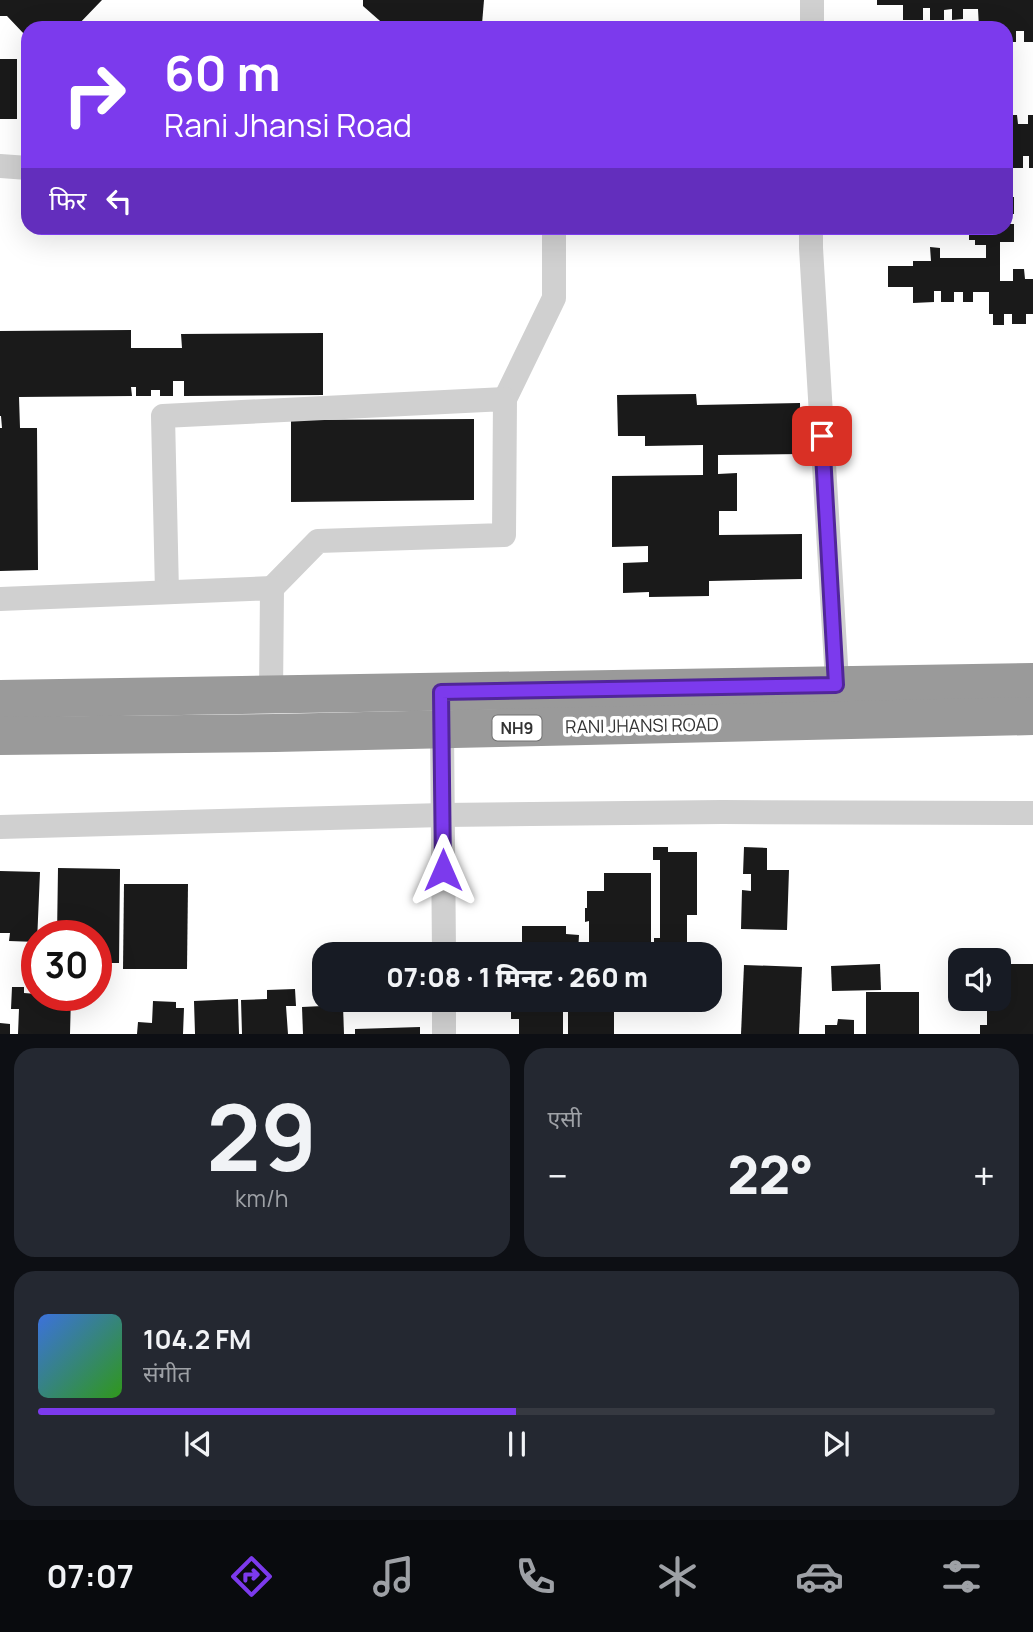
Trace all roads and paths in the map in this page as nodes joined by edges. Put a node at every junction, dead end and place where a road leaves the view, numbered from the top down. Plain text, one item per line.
1 (812, 0) edge
2 (812, 21) edge
3 (0, 166) edge
4 (21, 167) edge
5 (554, 235) edge
6 (811, 235) edge
7 (505, 399) junction
8 (272, 588) junction
9 (167, 592) junction
10 (0, 599) edge
11 (1033, 682) edge
12 (441, 692) junction
13 (271, 695) junction
14 (0, 699) edge
15 (839, 703) junction
16 (1033, 716) edge
17 (442, 729) junction
18 (275, 733) junction
19 (0, 736) edge
20 (1033, 813) edge
21 (443, 815) junction
22 (0, 827) edge
23 (444, 942) edge
24 (444, 1012) edge
25 (444, 1034) edge

1 - 2 street
3 - 4 street
5 - 7 street
6 - 15 street
7 - 8 street
7 - 9 street
8 - 9 street
8 - 13 street
9 - 10 street
11 - 15 highway, RANI JHANSI ROAD / NH9
12 - 13 highway, RANI JHANSI ROAD / NH9
12 - 15 highway, RANI JHANSI ROAD / NH9
12 - 17 highway
13 - 14 highway, RANI JHANSI ROAD / NH9
13 - 18 highway
15 - 16 highway, RANI JHANSI ROAD / NH9
15 - 17 highway, RANI JHANSI ROAD / NH9
17 - 18 highway, RANI JHANSI ROAD / NH9
17 - 21 street
18 - 19 highway, RANI JHANSI ROAD / NH9
20 - 21 street
21 - 22 street
21 - 23 street
24 - 25 street

